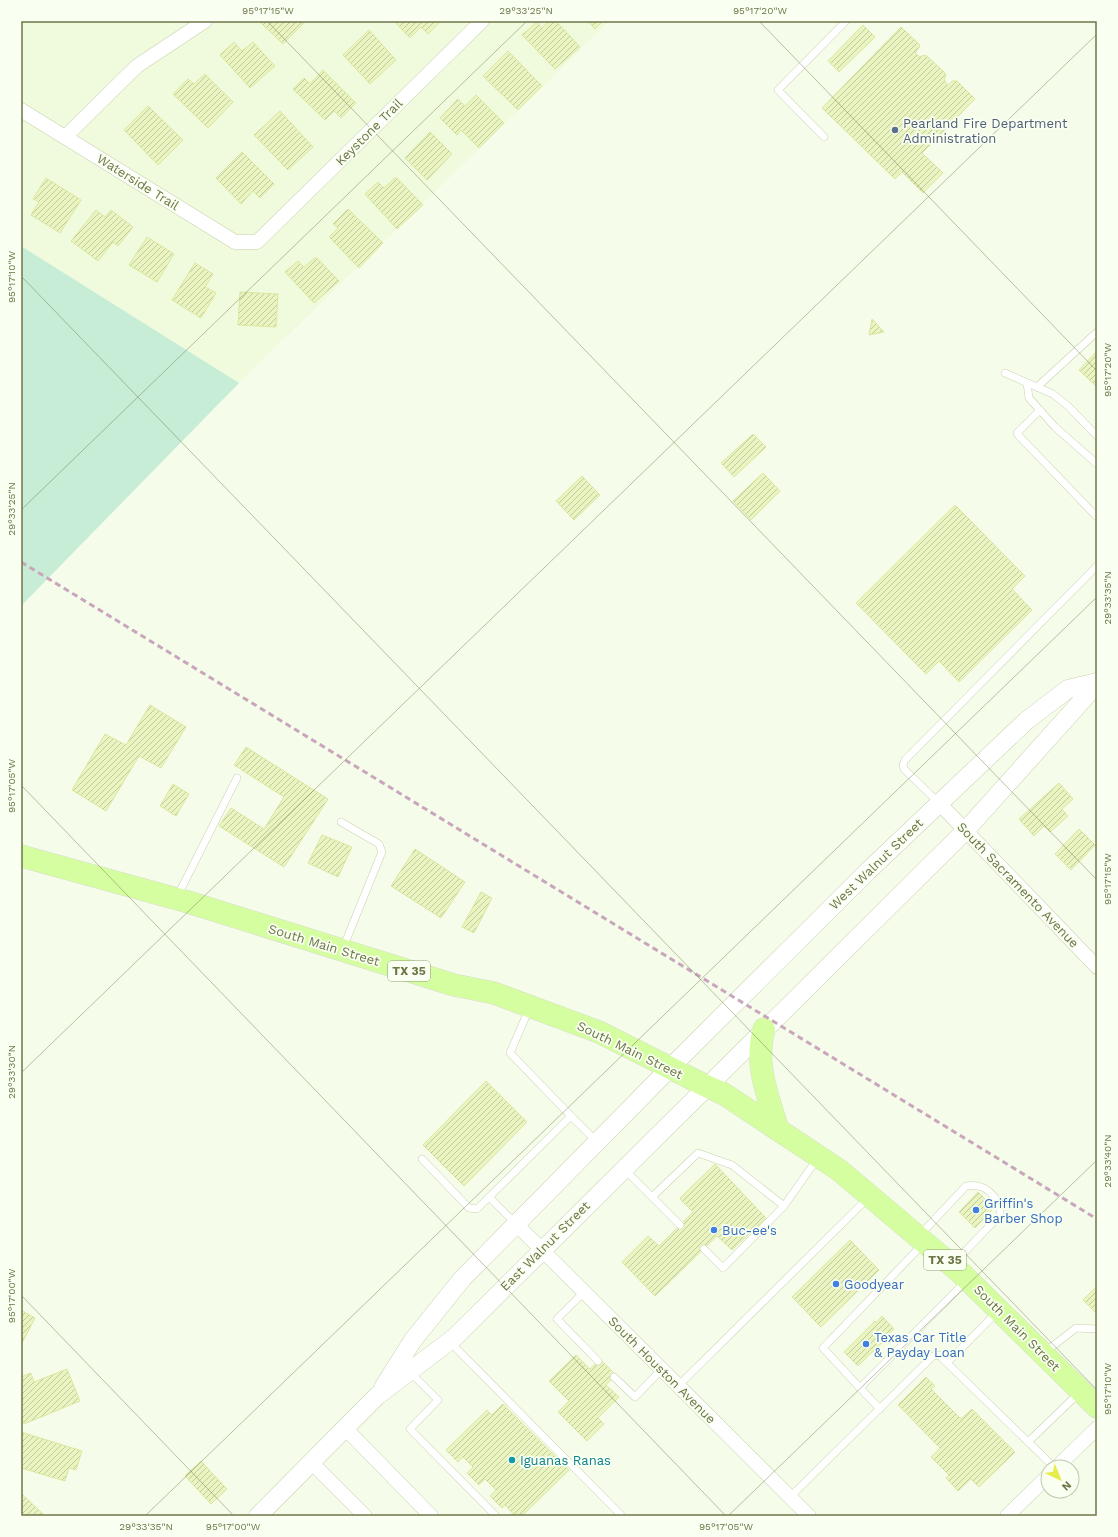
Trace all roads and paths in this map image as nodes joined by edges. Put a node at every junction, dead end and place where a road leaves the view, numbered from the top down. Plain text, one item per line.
1 (204, 21) edge
2 (482, 21) edge
3 (846, 21) edge
4 (21, 110) edge
5 (66, 137) junction
6 (824, 137) dead end
7 (257, 242) joint
8 (1097, 332) edge
9 (1005, 373) dead end
10 (1027, 383) junction
11 (1037, 387) junction
12 (1040, 410) junction
13 (1097, 436) edge
14 (1097, 464) edge
15 (1097, 517) edge
16 (1097, 566) edge
17 (1097, 683) edge
18 (238, 778) dead end
19 (939, 803) junction
20 (341, 822) dead end
21 (966, 830) junction
22 (21, 856) edge
23 (176, 899) junction
24 (343, 950) junction
25 (1097, 967) edge
26 (530, 1006) junction
27 (764, 1029) junction
28 (670, 1068) junction
29 (706, 1086) junction
30 (571, 1116) junction
31 (778, 1130) junction
32 (597, 1142) junction
33 (819, 1157) junction
34 (422, 1159) dead end
35 (624, 1168) junction
36 (652, 1196) junction
37 (870, 1196) junction
38 (489, 1197) junction
39 (784, 1206) junction
40 (516, 1224) junction
41 (680, 1224) dead end
42 (921, 1239) junction
43 (542, 1249) junction
44 (704, 1249) dead end
45 (952, 1265) junction
46 (968, 1280) junction
47 (584, 1292) junction
48 (1000, 1310) junction
49 (1097, 1329) edge
50 (448, 1341) junction
51 (1043, 1353) junction
52 (598, 1361) dead end
53 (947, 1363) junction
54 (404, 1366) junction
55 (662, 1369) junction
56 (614, 1377) dead end
57 (678, 1386) junction
58 (860, 1388) junction
59 (1081, 1392) junction
60 (1097, 1407) edge
61 (880, 1409) junction
62 (345, 1428) junction
63 (1097, 1428) edge
64 (1028, 1442) junction
65 (1046, 1459) edge
66 (1065, 1459) edge
67 (311, 1462) junction
68 (1040, 1484) edge
69 (790, 1497) junction
70 (258, 1516) edge
71 (365, 1516) edge
72 (431, 1516) edge
73 (496, 1516) edge
74 (622, 1516) edge
75 (809, 1516) edge
76 (1007, 1516) edge

1 - 5 street
2 - 7 street, Keystone Trail
3 - 6 lane
4 - 5 street, Waterside Trail
5 - 7 street, Waterside Trail
8 - 11 lane
9 - 10 lane
10 - 11 lane
10 - 12 lane
11 - 13 lane
12 - 14 lane
12 - 15 lane
16 - 19 lane
17 - 19 street, West Walnut Street
17 - 21 street, West Walnut Street
18 - 23 lane
19 - 21 street, South Sacramento Avenue
19 - 28 street, West Walnut Street
20 - 24 lane
21 - 25 street, South Sacramento Avenue
21 - 27 street, West Walnut Street
22 - 23 main road, South Main Street / TX 35
23 - 24 main road, South Main Street / TX 35
24 - 26 main road, South Main Street / TX 35
26 - 28 main road, South Main Street / TX 35
26 - 30 lane
27 - 29 street, West Walnut Street
27 - 31 main road
28 - 29 main road, South Main Street / TX 35
28 - 32 street, East Walnut Street
29 - 31 main road, South Main Street / TX 35
29 - 35 street, East Walnut Street
30 - 32 lane
30 - 38 lane
31 - 33 main road, South Main Street / TX 35
32 - 40 street, East Walnut Street
33 - 37 main road, South Main Street / TX 35
33 - 39 lane
34 - 38 lane
35 - 36 lane
35 - 43 street, East Walnut Street
36 - 39 lane
36 - 41 lane
37 - 42 main road, South Main Street / TX 35
37 - 57 lane
38 - 40 lane
39 - 44 lane
40 - 43 street, South Houston Avenue
40 - 54 street, East Walnut Street
42 - 45 main road, South Main Street / TX 35
42 - 45 lane
42 - 58 lane
43 - 47 street, South Houston Avenue
43 - 50 street, East Walnut Street
45 - 46 main road, South Main Street / TX 35
46 - 48 main road, South Main Street / TX 35
46 - 58 lane
47 - 52 lane
47 - 55 street, South Houston Avenue
48 - 51 main road, South Main Street / TX 35
48 - 53 lane
49 - 51 lane
50 - 54 street, East Walnut Street
50 - 74 lane
51 - 59 main road, South Main Street / TX 35
53 - 61 lane
53 - 64 lane
54 - 62 street, East Walnut Street
54 - 73 lane
55 - 56 lane
55 - 57 street, South Houston Avenue
57 - 69 street, South Houston Avenue
58 - 61 lane
59 - 60 main road, South Main Street / TX 35
59 - 64 lane
61 - 69 lane
62 - 67 street, East Walnut Street
62 - 72 street
63 - 66 street
64 - 65 lane
67 - 70 street, East Walnut Street
67 - 71 street
68 - 76 street
69 - 75 street, South Houston Avenue

